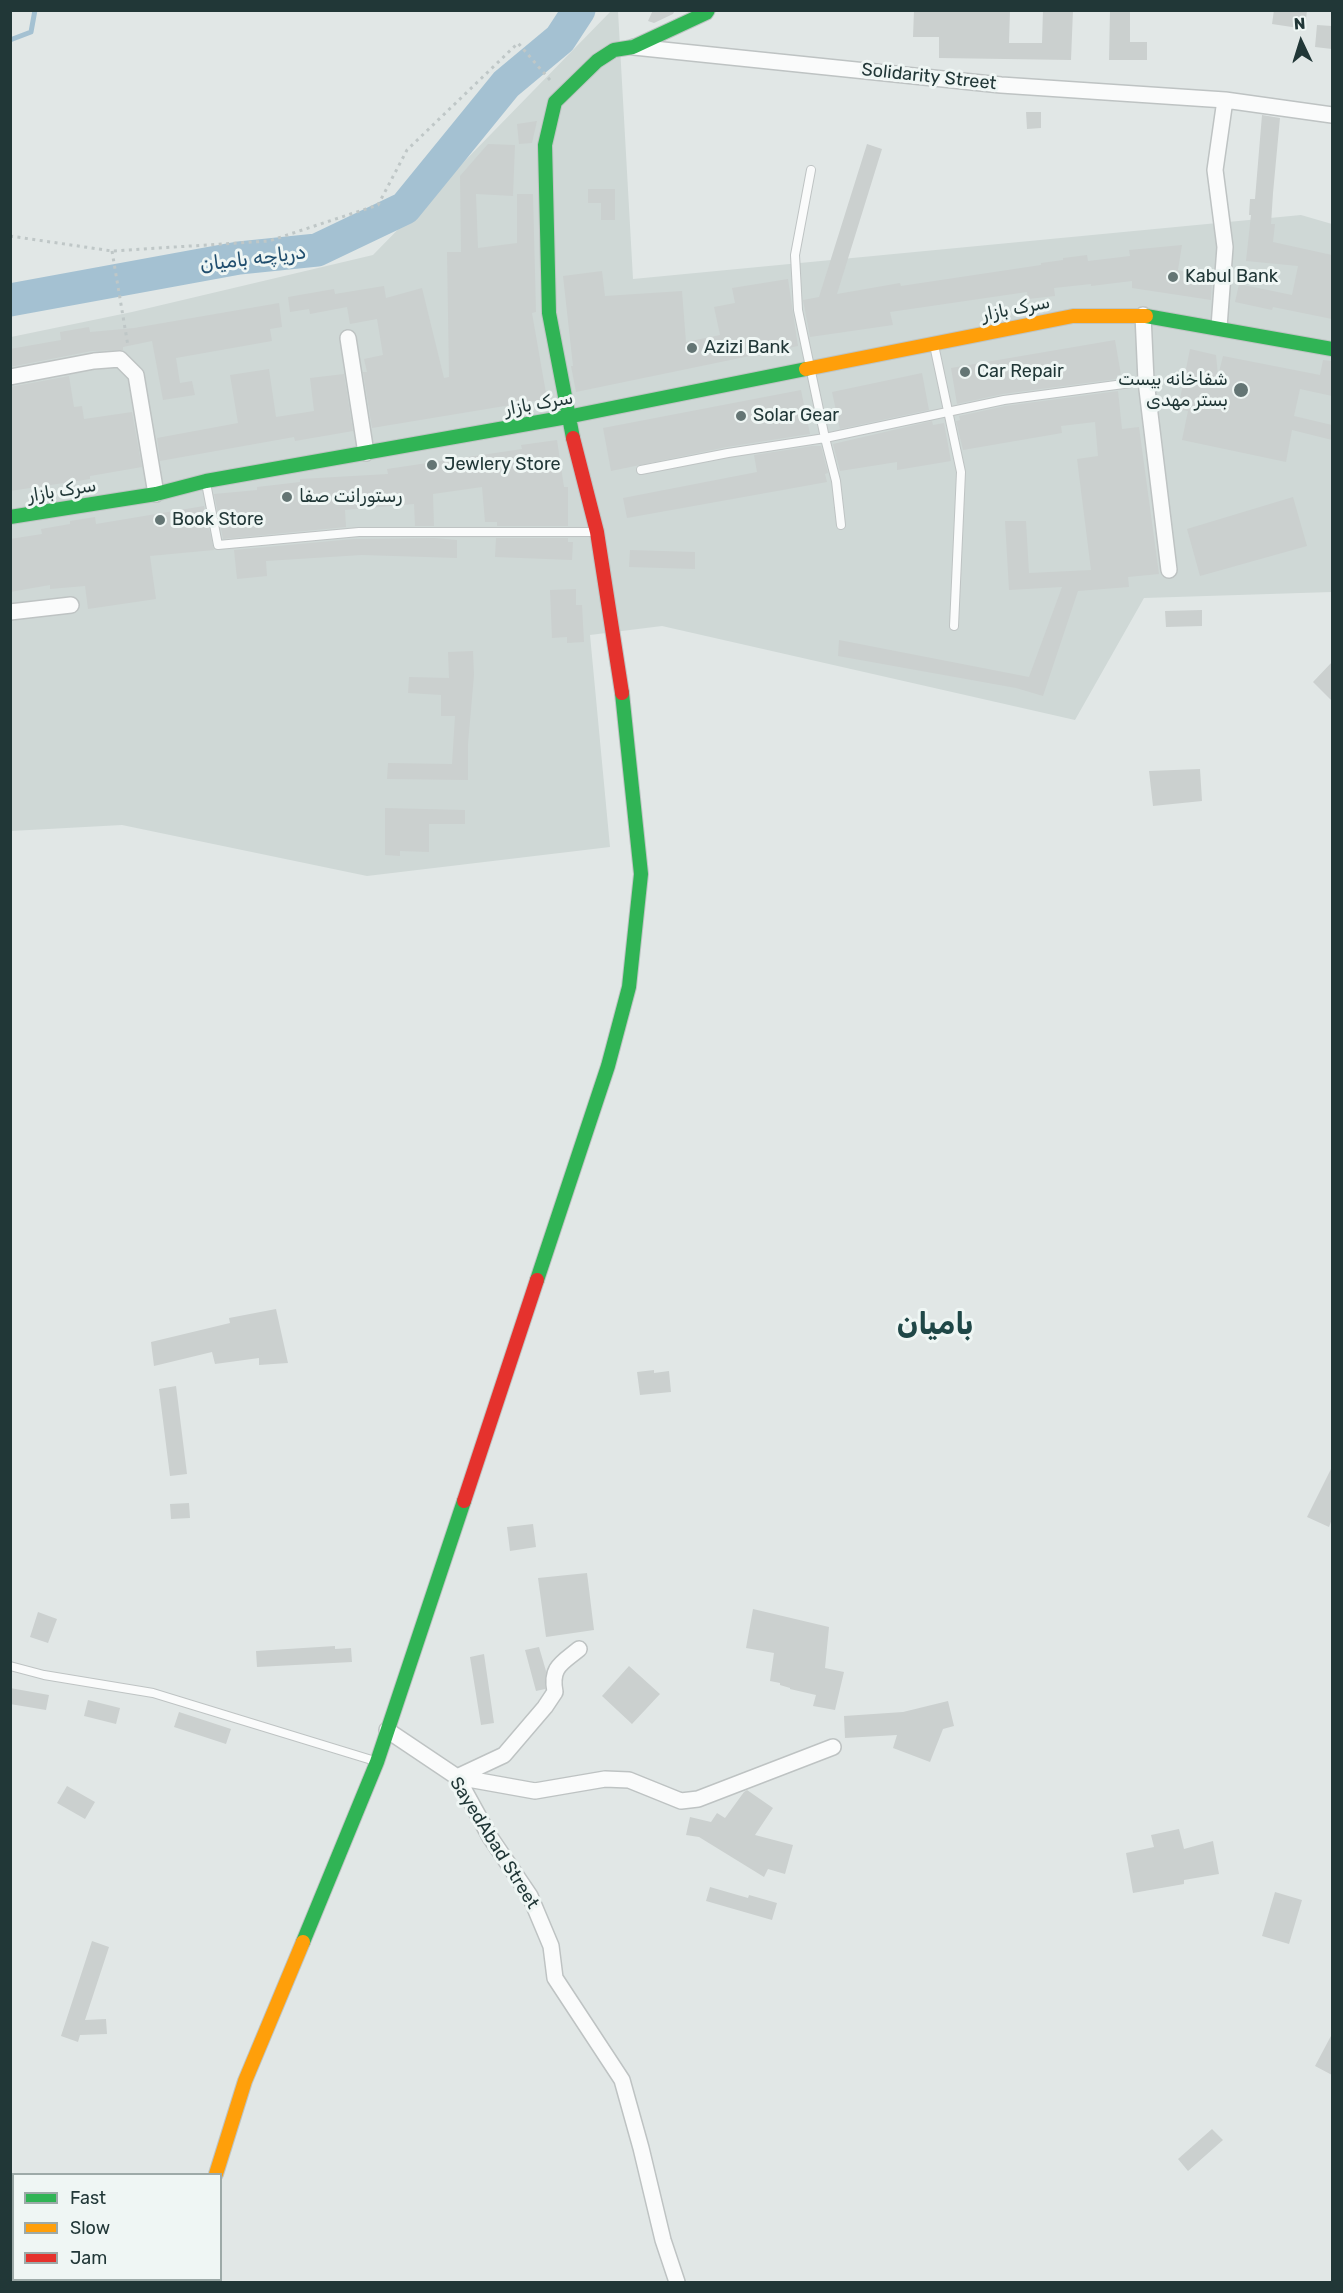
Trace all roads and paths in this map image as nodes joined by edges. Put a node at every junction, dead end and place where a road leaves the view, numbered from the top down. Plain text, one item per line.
1 (708, 10) edge
2 (633, 47) junction
3 (544, 74) dead end
4 (1225, 100) junction
5 (1332, 115) edge
6 (811, 171) dead end
7 (10, 236) edge
8 (112, 251) junction
9 (1143, 315) junction
10 (1219, 327) junction
11 (348, 338) dead end
12 (934, 344) junction
13 (1332, 349) edge
14 (120, 359) junction
15 (812, 369) junction
16 (10, 377) edge
17 (1146, 381) junction
18 (948, 412) junction
19 (567, 417) junction
20 (825, 438) junction
21 (366, 453) junction
22 (641, 470) dead end
23 (206, 482) junction
24 (156, 494) junction
25 (10, 517) edge
26 (841, 525) dead end
27 (597, 532) junction
28 (1169, 570) dead end
29 (71, 605) dead end
30 (10, 612) edge
31 (954, 626) dead end
32 (579, 1649) dead end
33 (10, 1666) edge
34 (387, 1730) junction
35 (833, 1747) dead end
36 (377, 1762) junction
37 (457, 1777) junction
38 (217, 2173) edge
39 (677, 2283) edge

1 - 2 street
2 - 4 street, Solidarity Street
2 - 19 street
3 - 8 path
4 - 5 street, Solidarity Street
4 - 10 street
6 - 15 lane
7 - 8 path
8 - 14 path
9 - 10 street, سرک بازار
9 - 12 street, سرک بازار
9 - 17 street
10 - 13 street, سرک بازار
11 - 21 street
12 - 15 street, سرک بازار
12 - 18 lane
14 - 16 street
14 - 24 street
15 - 19 street, سرک بازار
15 - 20 lane
17 - 18 lane
17 - 28 street
18 - 20 lane
18 - 31 lane
19 - 21 street, سرک بازار
19 - 27 street
20 - 22 lane
20 - 26 lane
21 - 23 street, سرک بازار
23 - 24 street, سرک بازار
23 - 27 lane
24 - 25 street, سرک بازار
27 - 34 street
29 - 30 street
32 - 37 street
33 - 36 lane
34 - 36 street
34 - 37 street, SayedAbad Street
35 - 37 street
36 - 38 street
37 - 39 street, SayedAbad Street

